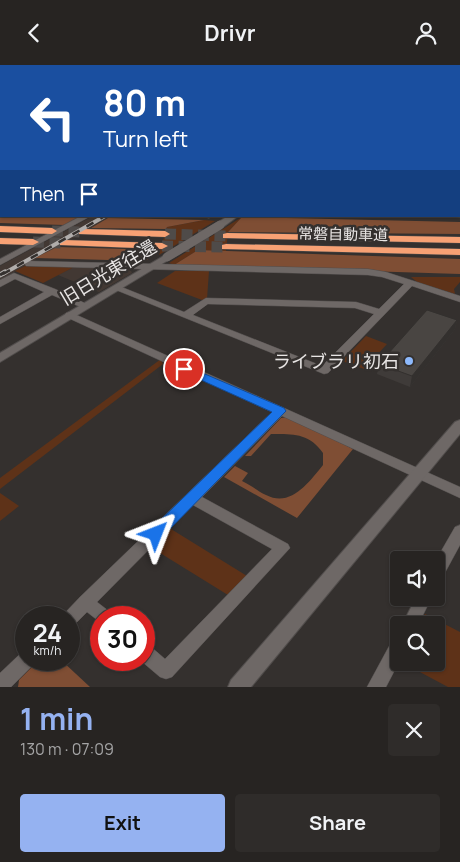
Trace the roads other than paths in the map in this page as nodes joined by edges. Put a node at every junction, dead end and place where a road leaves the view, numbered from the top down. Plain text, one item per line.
1 (85, 217) edge
2 (232, 217) edge
3 (0, 229) edge
4 (52, 231) tunnel mouth
5 (84, 232) tunnel mouth
6 (165, 234) tunnel mouth
7 (0, 241) edge
8 (33, 241) tunnel mouth
9 (460, 241) edge
10 (64, 243) tunnel mouth
11 (162, 246) tunnel mouth
12 (460, 252) edge
13 (0, 262) edge
14 (29, 264) dead end
15 (151, 267) junction
16 (410, 283) junction
17 (0, 284) edge
18 (116, 288) junction
19 (52, 291) junction
20 (460, 299) edge
21 (86, 306) junction
22 (381, 313) junction
23 (70, 315) junction
24 (186, 315) junction
25 (0, 321) edge
26 (0, 359) edge
27 (280, 411) junction
28 (459, 426) edge
29 (417, 474) junction
30 (460, 493) edge
31 (192, 498) junction
32 (460, 531) edge
33 (445, 558) edge
34 (86, 602) junction
35 (91, 606) edge
36 (80, 608) edge
37 (390, 661) edge
38 (155, 662) edge
39 (15, 671) edge
40 (1, 687) edge
41 (238, 687) edge
42 (376, 687) edge

1 - 13 street
2 - 15 street, 旧日光東往還, bridge
3 - 4 highway
5 - 6 highway
7 - 8 highway
9 - 12 highway, 常磐自動車道
10 - 11 highway
14 - 15 street
15 - 16 street
15 - 18 street, 旧日光東往還
16 - 20 street
16 - 22 street
17 - 19 street
18 - 21 street, 旧日光東往還
18 - 24 street
19 - 21 street
19 - 25 street
21 - 23 street, 旧日光東往還
22 - 24 street
22 - 24 street
23 - 26 street, 旧日光東往還
23 - 27 street
27 - 29 street
27 - 31 street
28 - 29 street
29 - 30 street
29 - 41 street
31 - 34 street
31 - 38 street
32 - 33 street
34 - 35 street
34 - 36 street
37 - 42 street
39 - 40 street

